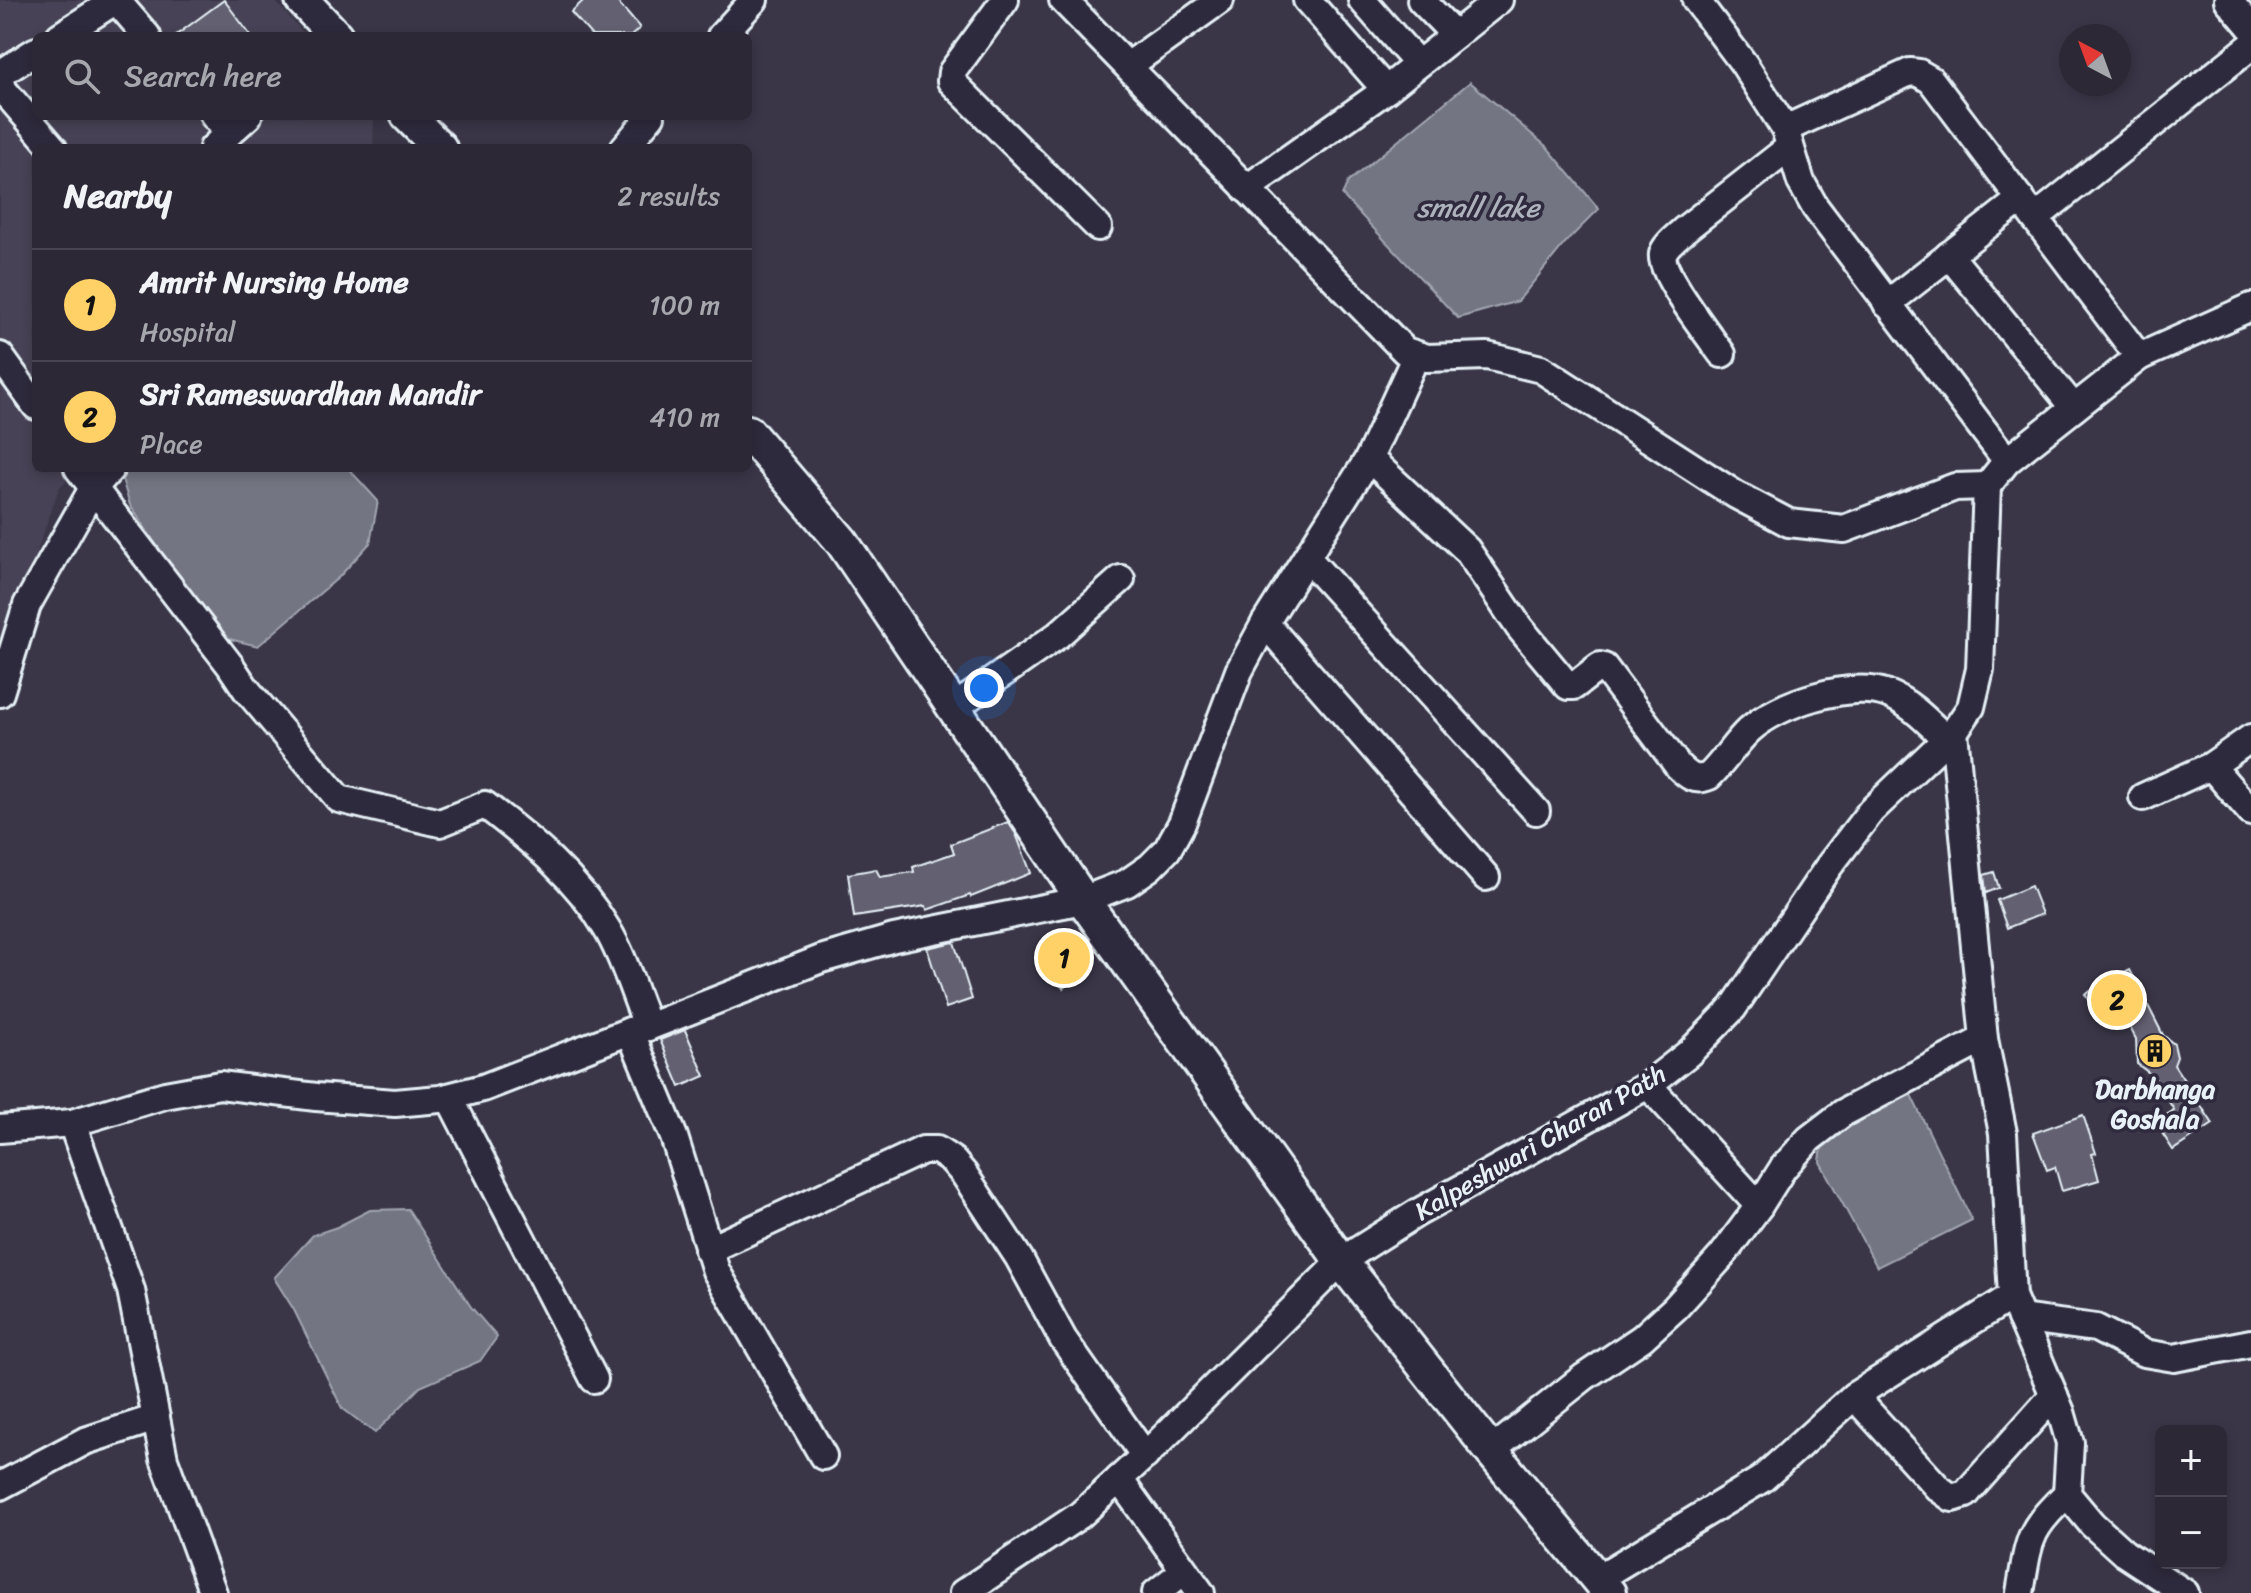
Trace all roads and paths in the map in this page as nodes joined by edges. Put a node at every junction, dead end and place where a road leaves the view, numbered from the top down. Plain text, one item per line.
1 (117, 0) edge
2 (302, 0) edge
3 (754, 0) edge
4 (1005, 0) edge
5 (1063, 0) edge
6 (1220, 0) edge
7 (1307, 0) edge
8 (1362, 0) edge
9 (1421, 0) edge
10 (1499, 0) edge
11 (1696, 0) edge
12 (2228, 0) edge
13 (2251, 27) edge
14 (66, 32) edge
15 (144, 32) edge
16 (332, 32) edge
17 (725, 32) edge
18 (1455, 35) junction
19 (2251, 46) edge
20 (32, 54) edge
21 (1418, 64) junction
22 (1128, 66) junction
23 (0, 74) edge
24 (0, 86) edge
25 (1386, 90) junction
26 (648, 120) edge
27 (1788, 138) junction
28 (50, 144) edge
29 (627, 144) edge
30 (1246, 189) junction
31 (2028, 209) junction
32 (1098, 227) dead end
33 (1949, 255) junction
34 (1887, 304) junction
35 (2251, 307) edge
36 (1722, 354) dead end
37 (0, 356) edge
38 (1416, 356) junction
39 (2139, 357) junction
40 (32, 400) edge
41 (2074, 408) junction
42 (752, 437) edge
43 (1369, 458) junction
44 (2007, 461) junction
45 (85, 479) edge
46 (1987, 486) junction
47 (1308, 559) junction
48 (1121, 579) dead end
49 (1265, 623) junction
50 (0, 693) edge
51 (955, 707) junction
52 (1950, 735) junction
53 (2251, 738) edge
54 (2211, 766) junction
55 (2143, 797) dead end
56 (1536, 811) dead end
57 (2251, 812) edge
58 (1486, 877) dead end
59 (1083, 900) junction
60 (639, 1029) junction
61 (1984, 1039) junction
62 (1648, 1085) junction
63 (449, 1097) junction
64 (72, 1123) junction
65 (0, 1129) edge
66 (1759, 1206) junction
67 (708, 1250) junction
68 (1341, 1261) junction
69 (2017, 1307) junction
70 (2251, 1343) edge
71 (594, 1379) dead end
72 (2054, 1395) junction
73 (1854, 1396) junction
74 (156, 1418) junction
75 (1491, 1451) junction
76 (823, 1456) dead end
77 (1145, 1456) junction
78 (1119, 1479) junction
79 (0, 1486) edge
80 (2067, 1494) junction
81 (1184, 1571) junction
82 (1603, 1586) edge
83 (213, 1593) edge
84 (963, 1593) edge
85 (1156, 1593) edge
86 (1201, 1593) edge
87 (2020, 1593) edge
88 (2185, 1593) edge

1 - 14 street
1 - 15 street
2 - 16 main road
3 - 17 street
4 - 32 street
5 - 22 street
6 - 22 street
7 - 25 street
8 - 21 street
9 - 18 street
10 - 18 street
11 - 27 street
12 - 13 street
18 - 21 street
19 - 31 street
20 - 23 street
21 - 25 street
22 - 30 street
24 - 28 street
25 - 30 street
26 - 29 street
27 - 31 street
27 - 34 street
27 - 36 street
30 - 38 street
31 - 33 street
31 - 39 street
33 - 34 street
33 - 41 street
34 - 44 street
35 - 39 street
37 - 40 street
38 - 43 street
38 - 46 street
39 - 41 street
41 - 44 street
42 - 51 main road
43 - 47 street
43 - 52 street
44 - 46 street
45 - 50 street
45 - 60 street
46 - 52 street, Kalpeshwari Charan Path
47 - 49 street
47 - 56 street
48 - 51 street
49 - 58 street
49 - 59 street
51 - 59 main road
52 - 61 street
52 - 62 street, Kalpeshwari Charan Path
53 - 54 street
54 - 55 street
54 - 57 street
59 - 60 street
59 - 68 main road
60 - 63 street
60 - 67 street
61 - 66 street
61 - 69 street
62 - 66 street
62 - 68 street, Kalpeshwari Charan Path
63 - 64 street
63 - 71 street
64 - 65 street
64 - 74 street
66 - 75 street
67 - 76 street
67 - 77 street
68 - 75 main road
68 - 77 street, Kalpeshwari Charan Path
69 - 70 street
69 - 72 street
69 - 73 street
72 - 73 street
72 - 80 street
73 - 82 street
74 - 79 street
74 - 83 street
75 - 82 main road
77 - 78 street, Kalpeshwari Charan Path
78 - 81 street
78 - 84 street, Kalpeshwari Charan Path
80 - 87 street
80 - 88 street
81 - 85 street
81 - 86 street

